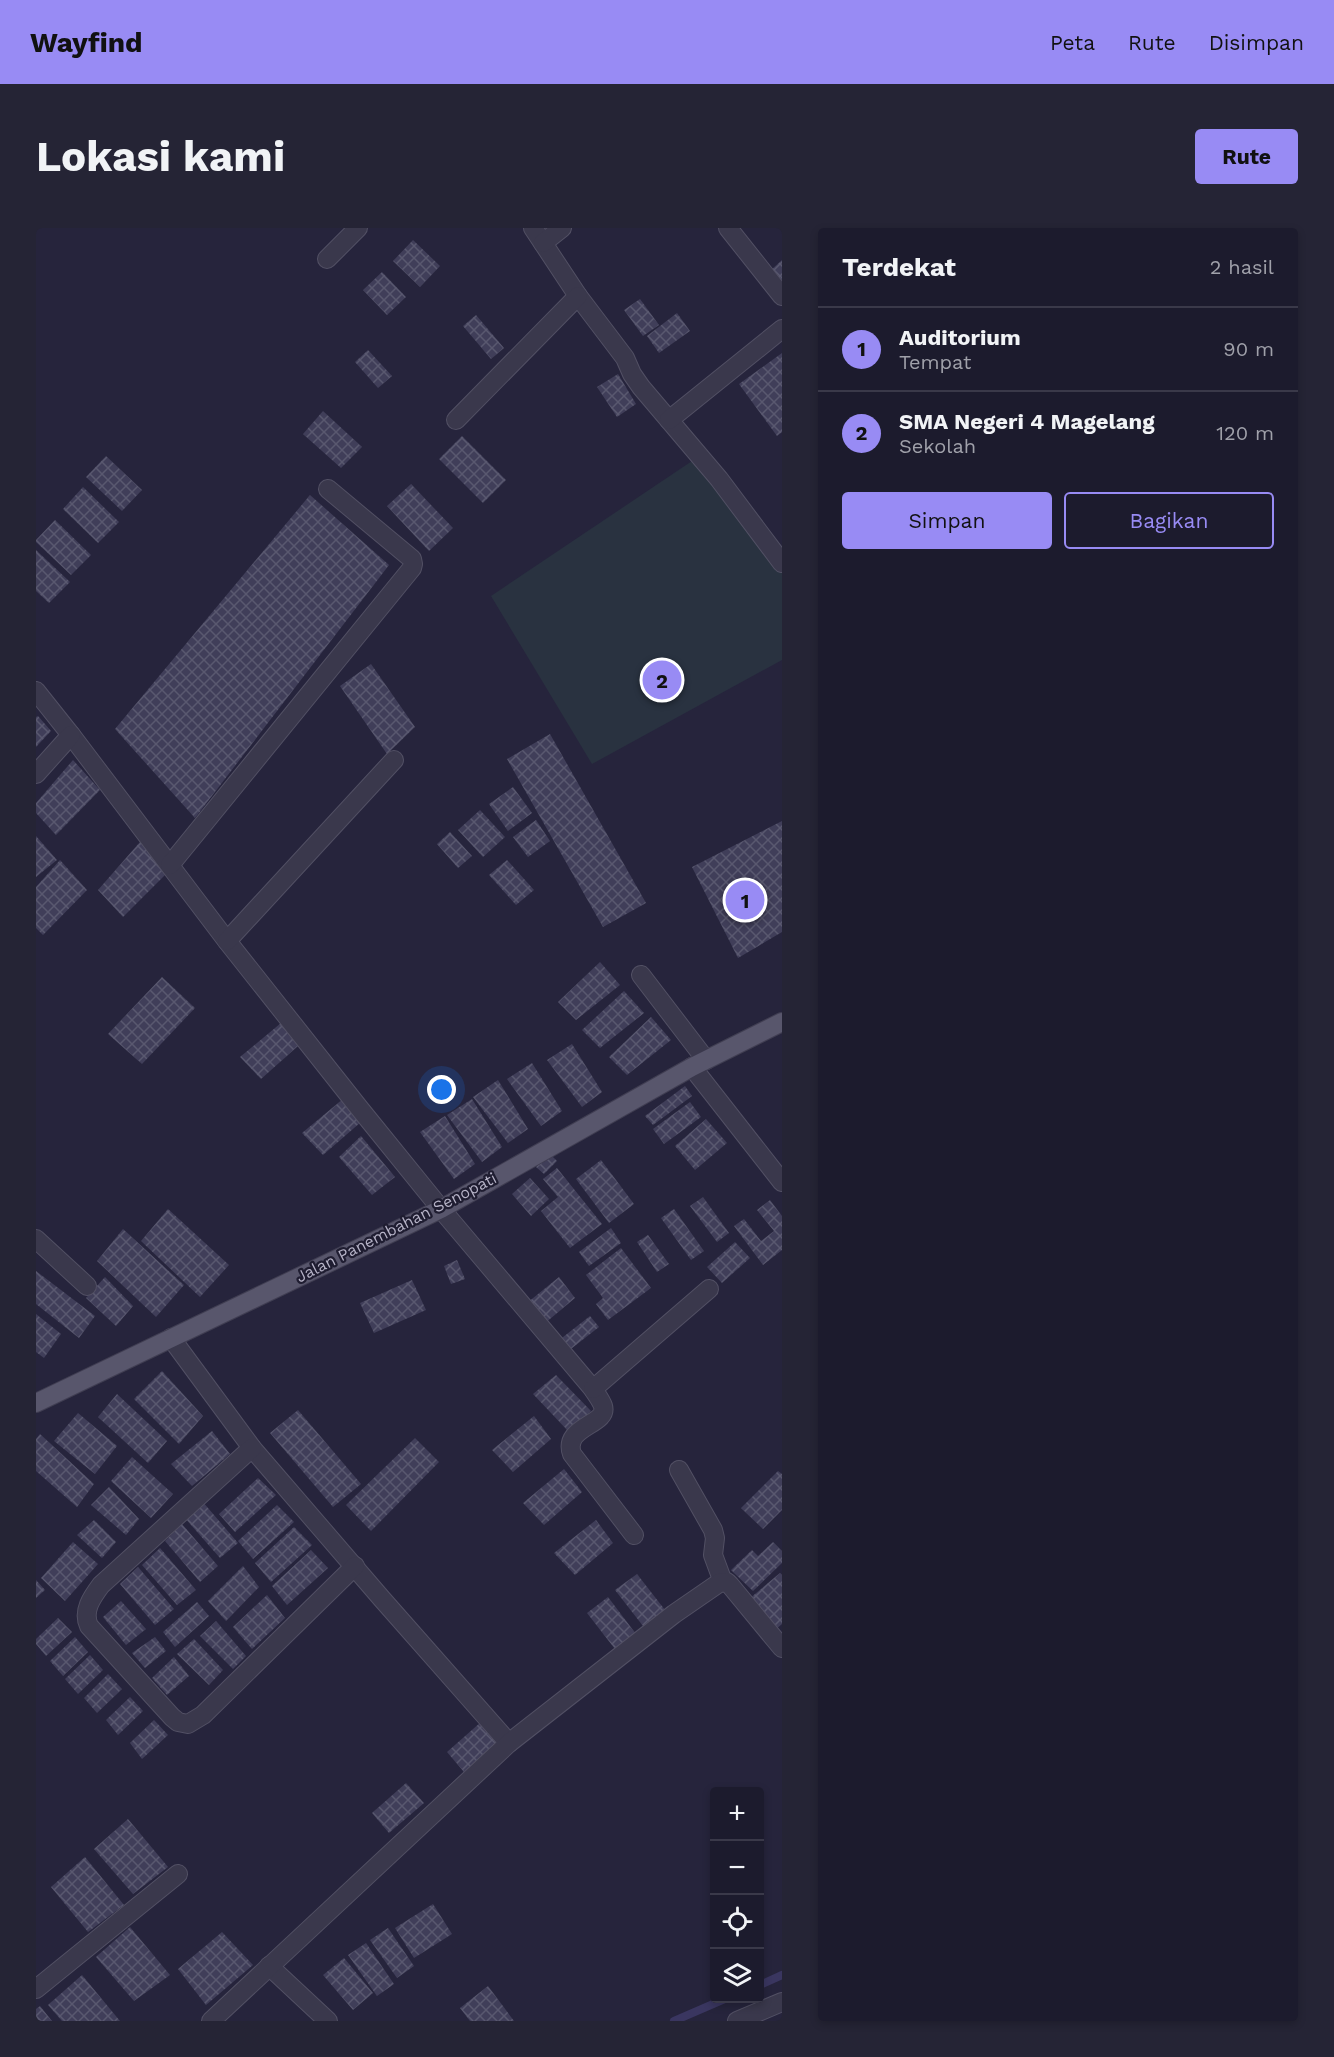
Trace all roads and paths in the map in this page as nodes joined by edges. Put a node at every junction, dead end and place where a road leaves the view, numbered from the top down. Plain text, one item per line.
1 (358, 228) edge
2 (562, 228) edge
3 (728, 228) edge
4 (538, 235) edge
5 (327, 258) dead end
6 (578, 296) junction
7 (782, 296) edge
8 (781, 331) edge
9 (456, 420) dead end
10 (669, 420) junction
11 (328, 489) dead end
12 (782, 562) edge
13 (36, 691) edge
14 (71, 735) junction
15 (394, 760) dead end
16 (36, 774) edge
17 (170, 865) junction
18 (226, 941) junction
19 (641, 975) dead end
20 (782, 1022) edge
21 (699, 1063) junction
22 (782, 1182) edge
23 (441, 1209) junction
24 (36, 1239) edge
25 (87, 1286) dead end
26 (709, 1289) dead end
27 (171, 1338) junction
28 (593, 1389) junction
29 (36, 1403) edge
30 (252, 1448) junction
31 (679, 1470) dead end
32 (634, 1535) dead end
33 (355, 1566) junction
34 (723, 1582) junction
35 (782, 1648) edge
36 (509, 1743) junction
37 (178, 1874) dead end
38 (269, 1966) junction
39 (36, 1989) edge
40 (782, 2002) edge
41 (211, 2021) edge
42 (328, 2021) edge
43 (737, 2021) edge

1 - 5 street
2 - 4 street
3 - 7 street
4 - 6 street
6 - 9 street
6 - 10 street
8 - 10 street
10 - 12 street
11 - 17 street
13 - 14 street
14 - 16 street
14 - 17 street
15 - 18 street
17 - 18 street
18 - 23 street
19 - 21 street
20 - 21 main road, Jalan Panembahan Senopati
21 - 22 street
21 - 23 main road, Jalan Panembahan Senopati
23 - 27 main road, Jalan Panembahan Senopati
23 - 28 street
24 - 25 street
26 - 28 street
27 - 29 main road, Jalan Panembahan Senopati
27 - 30 street
28 - 32 street
30 - 33 street
30 - 33 street
31 - 34 street
33 - 36 street
34 - 35 street
34 - 36 street
36 - 38 street
37 - 39 street
38 - 41 street
38 - 42 street
40 - 43 street

